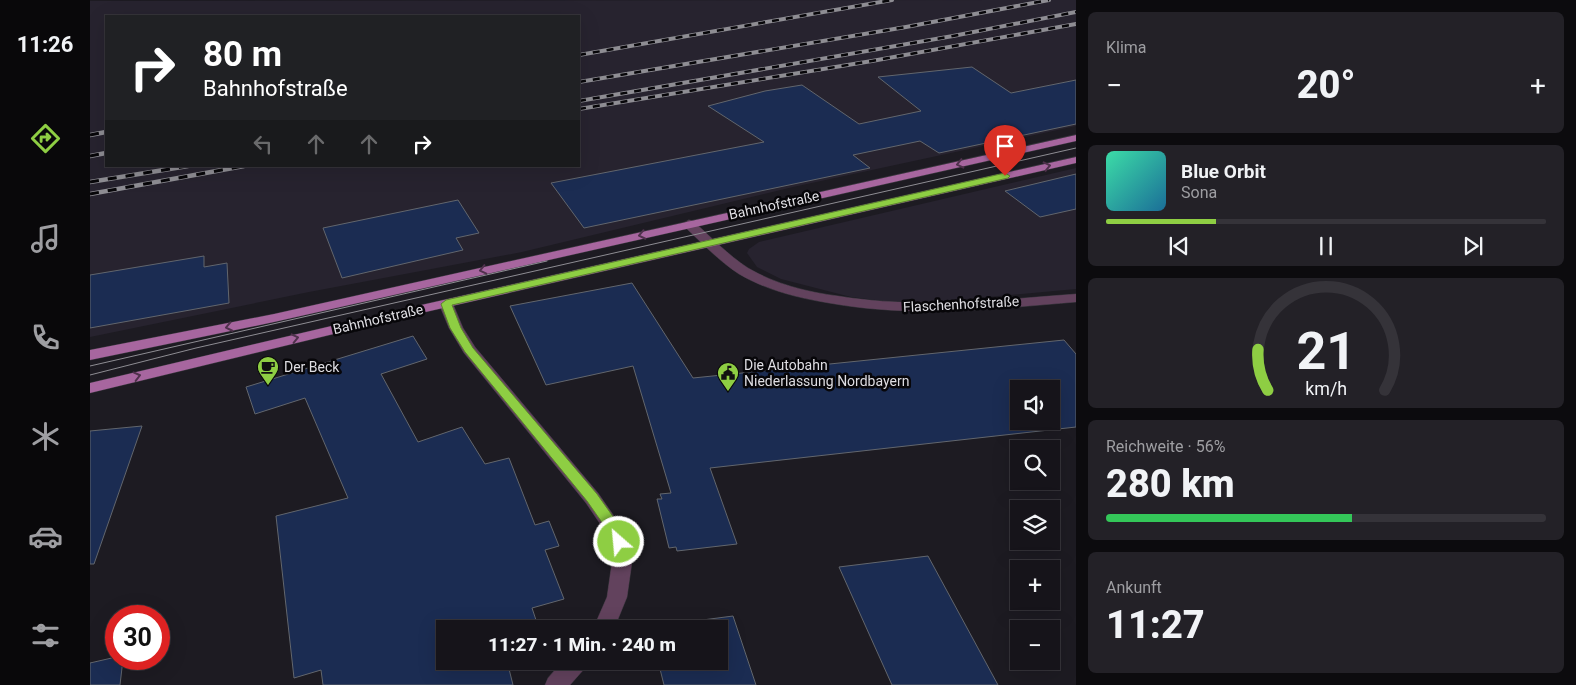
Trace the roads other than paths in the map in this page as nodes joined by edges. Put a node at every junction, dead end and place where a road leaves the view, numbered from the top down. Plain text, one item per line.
1 (1076, 138) edge
2 (1076, 160) edge
3 (689, 224) junction
4 (710, 244) junction
5 (1076, 298) edge
6 (446, 304) junction
7 (90, 355) edge
8 (90, 388) edge
9 (607, 620) edge
10 (569, 670) edge
11 (556, 685) edge

1 -> 3 main road, Bahnhofstraße
4 -> 2 main road, Bahnhofstraße
3 - 4 street, Flaschenhofstraße
3 -> 7 main road, Bahnhofstraße
4 - 5 street, Flaschenhofstraße
4 - 6 main road, Bahnhofstraße
8 -> 6 main road, Bahnhofstraße
6 - 9 street
10 - 11 street

